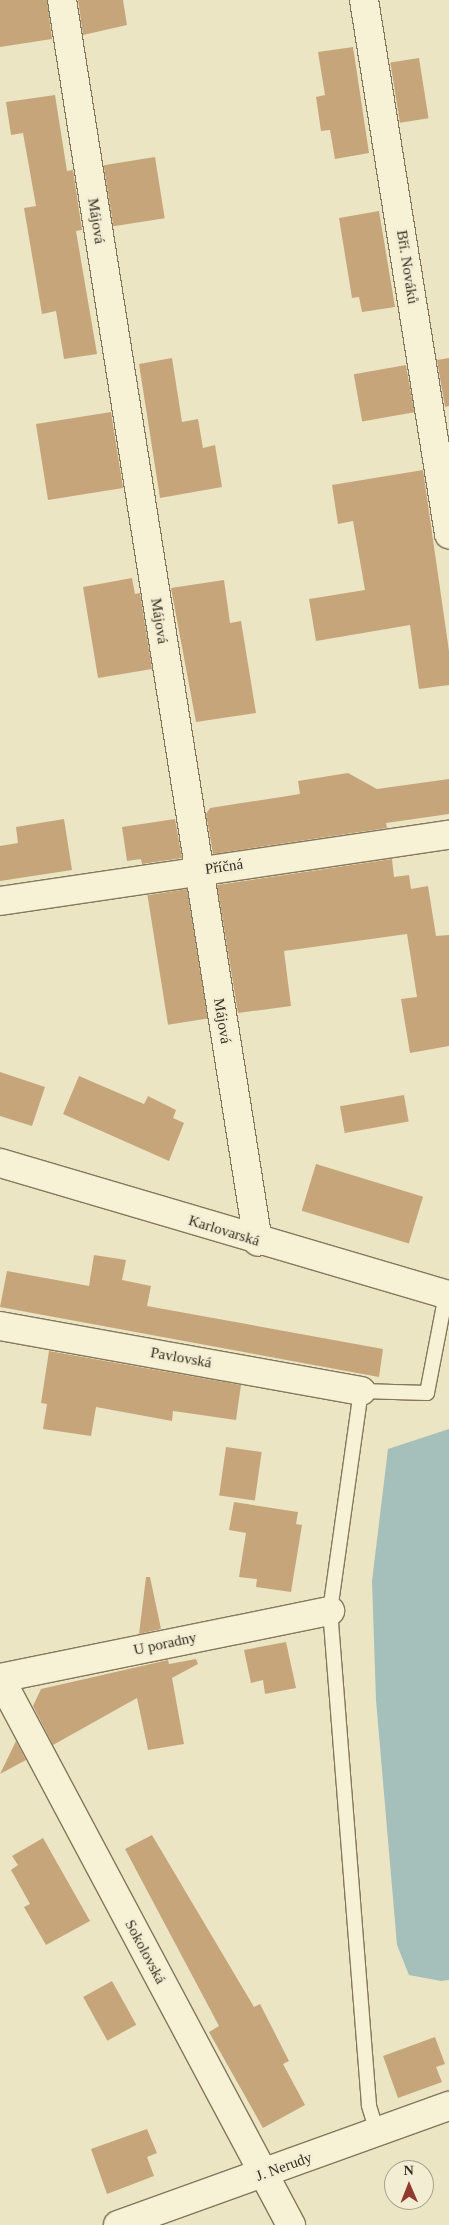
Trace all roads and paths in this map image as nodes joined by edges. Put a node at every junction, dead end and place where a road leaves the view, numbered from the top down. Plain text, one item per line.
1 (62, 0) edge
2 (364, 0) edge
3 (449, 534) edge
4 (449, 835) edge
5 (198, 871) junction
6 (0, 901) edge
7 (0, 1163) edge
8 (258, 1242) junction
9 (448, 1295) edge
10 (0, 1326) edge
11 (361, 1391) junction
12 (330, 1611) junction
13 (0, 1678) edge
14 (449, 2106) edge
15 (377, 2132) junction
16 (263, 2176) junction
17 (118, 2225) edge
18 (291, 2225) edge

1 - 5 street, Májová
2 - 3 street, Bří. Nováků
4 - 5 street, Příčná
5 - 6 street, Příčná
5 - 8 street, Májová
7 - 8 street, Karlovarská
8 - 9 street, Karlovarská
9 - 11 lane
10 - 11 street, Pavlovská
11 - 12 lane
12 - 13 street, U poradny
12 - 15 lane
13 - 16 street, Sokolovská
14 - 15 street, J. Nerudy
15 - 16 street, J. Nerudy
16 - 17 street, J. Nerudy
16 - 18 street, Sokolovská

